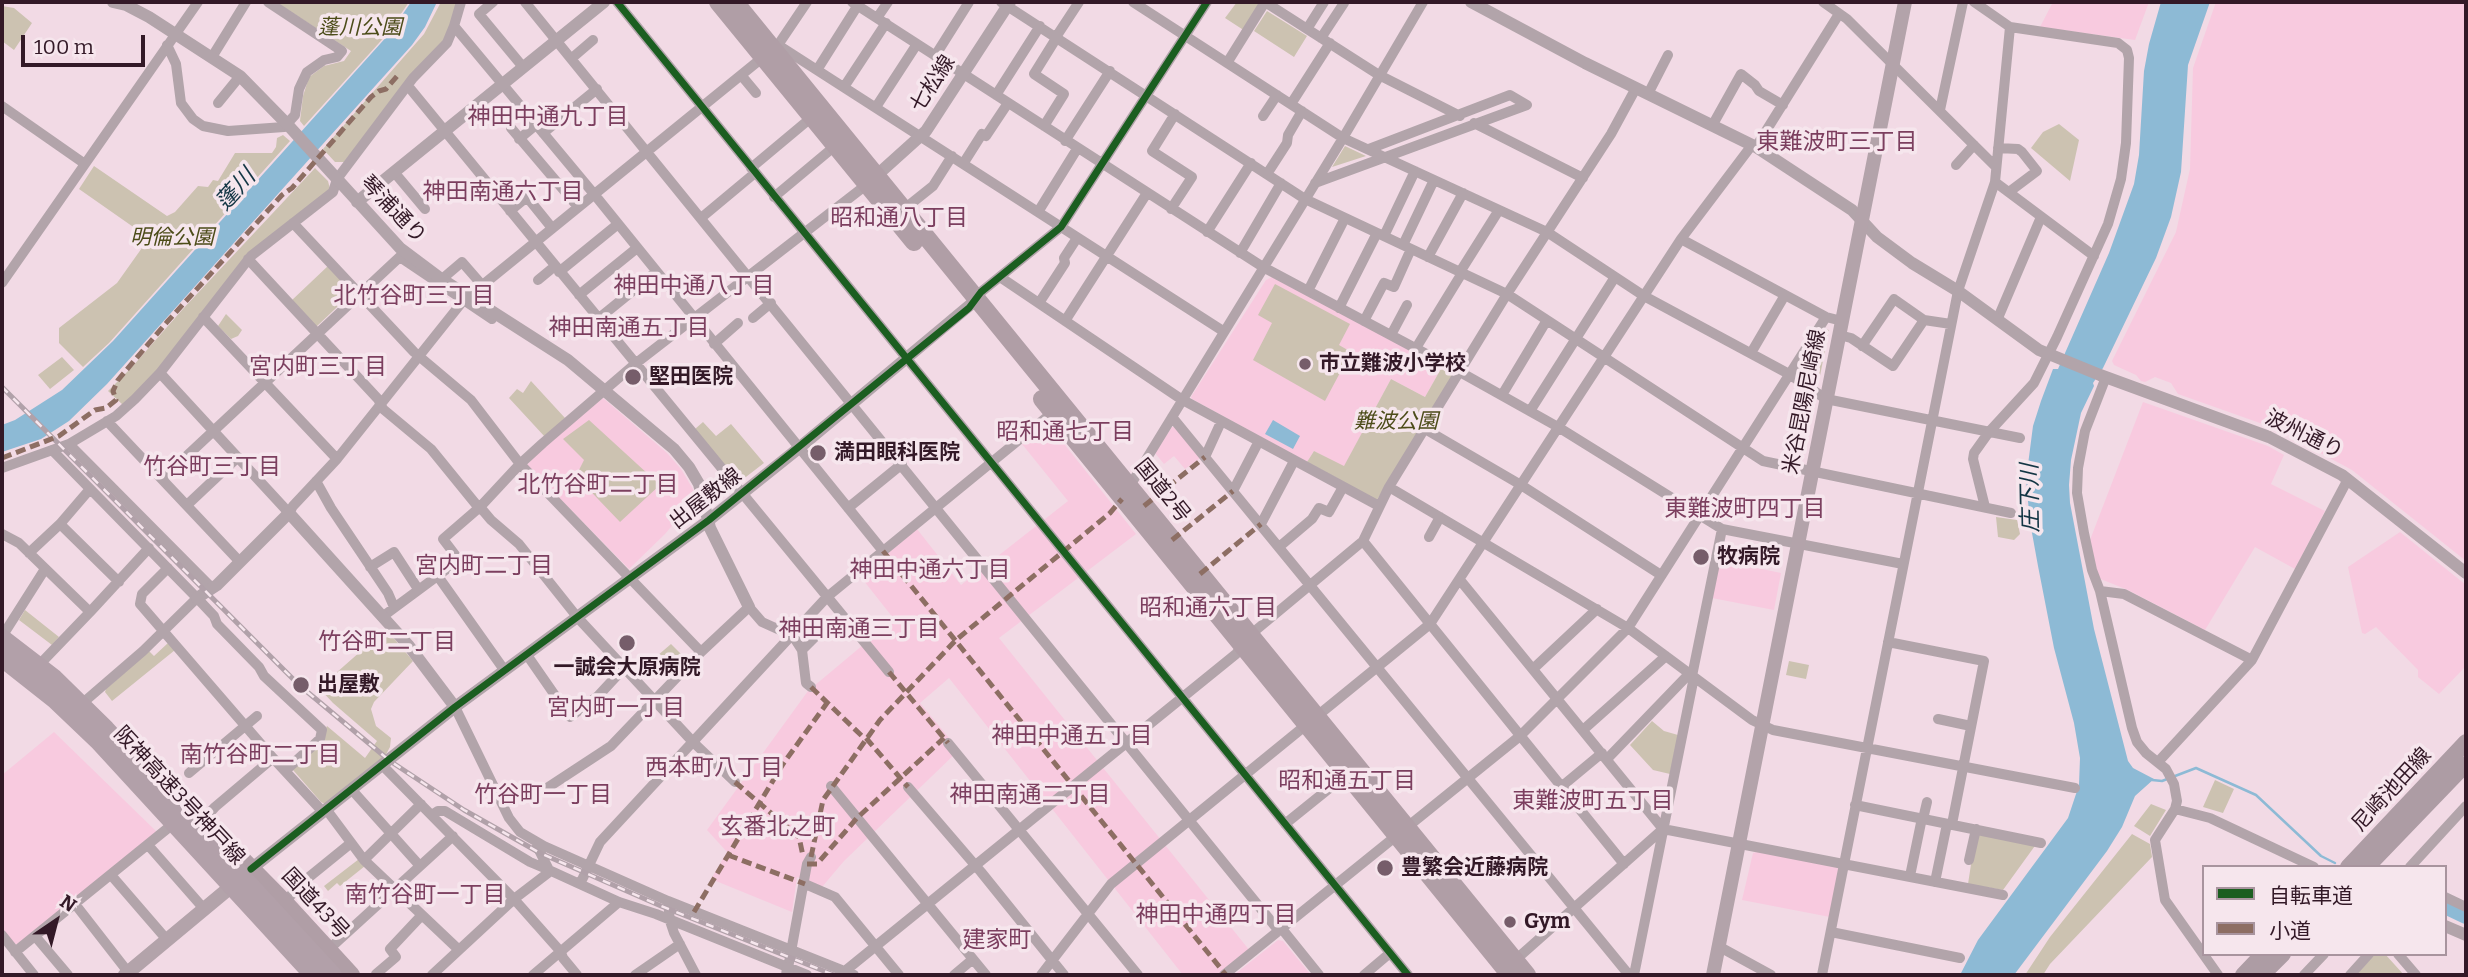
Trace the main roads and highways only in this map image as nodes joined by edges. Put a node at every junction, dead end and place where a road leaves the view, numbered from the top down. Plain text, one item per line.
1 (718, 2) edge
2 (735, 2) edge
3 (1905, 2) edge
4 (771, 50) junction
5 (871, 180) junction
6 (973, 304) junction
7 (1126, 492) junction
8 (2, 636) edge
9 (2, 659) edge
10 (1311, 720) junction
11 (2466, 743) edge
12 (2466, 766) edge
13 (1401, 832) junction
14 (2350, 865) edge
15 (2374, 865) edge
16 (251, 869) junction
17 (231, 887) junction
18 (2261, 956) edge
19 (2281, 956) edge
20 (1516, 972) edge
21 (127, 974) edge
22 (312, 975) edge
23 (333, 975) edge
24 (351, 975) edge
25 (1713, 975) edge
26 (2243, 975) edge
27 (2262, 975) edge

1 - 4 highway, 国道2号
2 - 4 highway, 国道2号
3 - 25 main road, 米谷昆陽尼崎線
4 - 5 highway, 国道2号
4 - 5 highway, 国道2号
5 - 6 highway, 国道2号
5 - 6 highway, 国道2号
6 - 7 highway, 国道2号
6 - 7 highway, 国道2号
7 - 10 highway, 国道2号
8 - 16 highway, 国道43号
8 - 23 highway, 阪神高速3号神戸線, bridge
9 - 17 highway
9 - 22 highway, 阪神高速3号神戸線, bridge
10 - 13 highway, 国道2号
10 - 13 highway, 国道2号
11 - 14 main road, 尼崎池田線
12 - 15 main road, 尼崎池田線
13 - 20 highway, 国道2号
16 - 17 main road
16 - 24 highway, 国道43号
17 - 21 main road
17 - 22 highway
18 - 26 main road
19 - 27 main road

